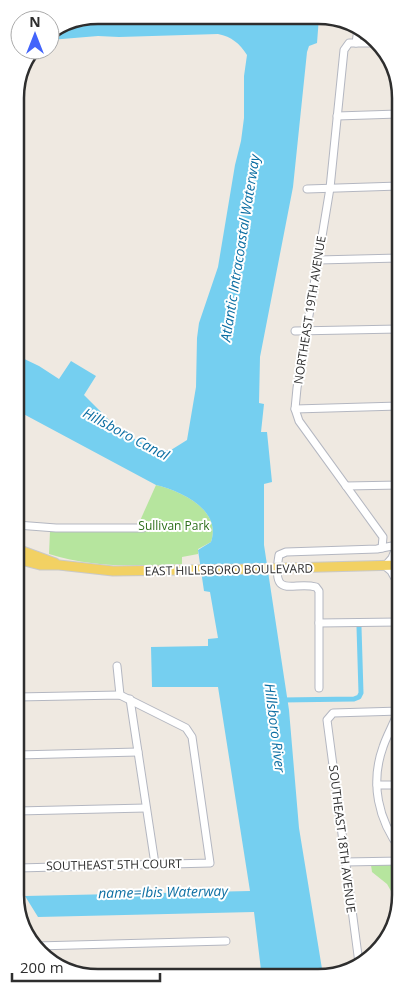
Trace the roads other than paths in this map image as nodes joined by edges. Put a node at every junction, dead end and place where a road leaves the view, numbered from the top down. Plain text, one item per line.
1 (357, 35) edge
2 (356, 43) junction
3 (368, 43) edge
4 (392, 114) edge
5 (337, 116) junction
6 (392, 186) edge
7 (330, 188) junction
8 (307, 189) dead end
9 (392, 258) edge
10 (318, 260) junction
11 (306, 330) junction
12 (392, 330) edge
13 (295, 331) dead end
14 (392, 406) edge
15 (296, 409) junction
16 (392, 485) edge
17 (346, 486) junction
18 (24, 525) edge
19 (143, 528) dead end
20 (392, 546) edge
21 (382, 548) junction
22 (24, 551) edge
23 (392, 558) edge
24 (24, 561) edge
25 (60, 565) junction
26 (392, 565) edge
27 (385, 566) junction
28 (392, 573) edge
29 (392, 618) edge
30 (319, 623) junction
31 (117, 666) dead end
32 (319, 688) dead end
33 (120, 694) junction
34 (24, 698) edge
35 (130, 699) junction
36 (392, 709) edge
37 (392, 727) edge
38 (138, 752) junction
39 (24, 755) edge
40 (392, 784) edge
41 (377, 785) junction
42 (146, 808) junction
43 (24, 811) edge
44 (392, 839) edge
45 (392, 860) edge
46 (344, 862) junction
47 (155, 864) junction
48 (24, 868) edge
49 (226, 941) dead end
50 (44, 946) edge
51 (358, 957) edge

1 - 2 street
2 - 3 street
2 - 5 street, NORTHEAST 19TH AVENUE
4 - 5 street
5 - 7 street, NORTHEAST 19TH AVENUE
6 - 7 street
7 - 8 street
7 - 10 street, NORTHEAST 19TH AVENUE
9 - 10 street
10 - 11 street, NORTHEAST 19TH AVENUE
11 - 12 street
11 - 13 street
11 - 15 street, NORTHEAST 19TH AVENUE
14 - 15 street
15 - 17 street, NORTHEAST 19TH AVENUE
16 - 17 street
17 - 21 street, NORTHEAST 19TH AVENUE
18 - 19 street
20 - 21 street
21 - 30 street
22 - 25 main road, EAST HILLSBORO BOULEVARD
23 - 27 street
24 - 25 main road, EAST HILLSBORO BOULEVARD
25 - 27 main road, EAST HILLSBORO BOULEVARD, bridge
26 - 27 main road, EAST HILLSBORO BOULEVARD
27 - 28 street
29 - 30 street
30 - 32 street
31 - 33 street
33 - 34 street
33 - 35 street
35 - 38 street
35 - 47 street, SOUTHEAST 5TH COURT
36 - 46 street, SOUTHEAST 18TH AVENUE
37 - 41 street
38 - 39 street
38 - 42 street
40 - 41 street
41 - 44 street
42 - 43 street
42 - 47 street
45 - 46 street
46 - 51 street, SOUTHEAST 18TH AVENUE
47 - 48 street, SOUTHEAST 5TH COURT
49 - 50 street

